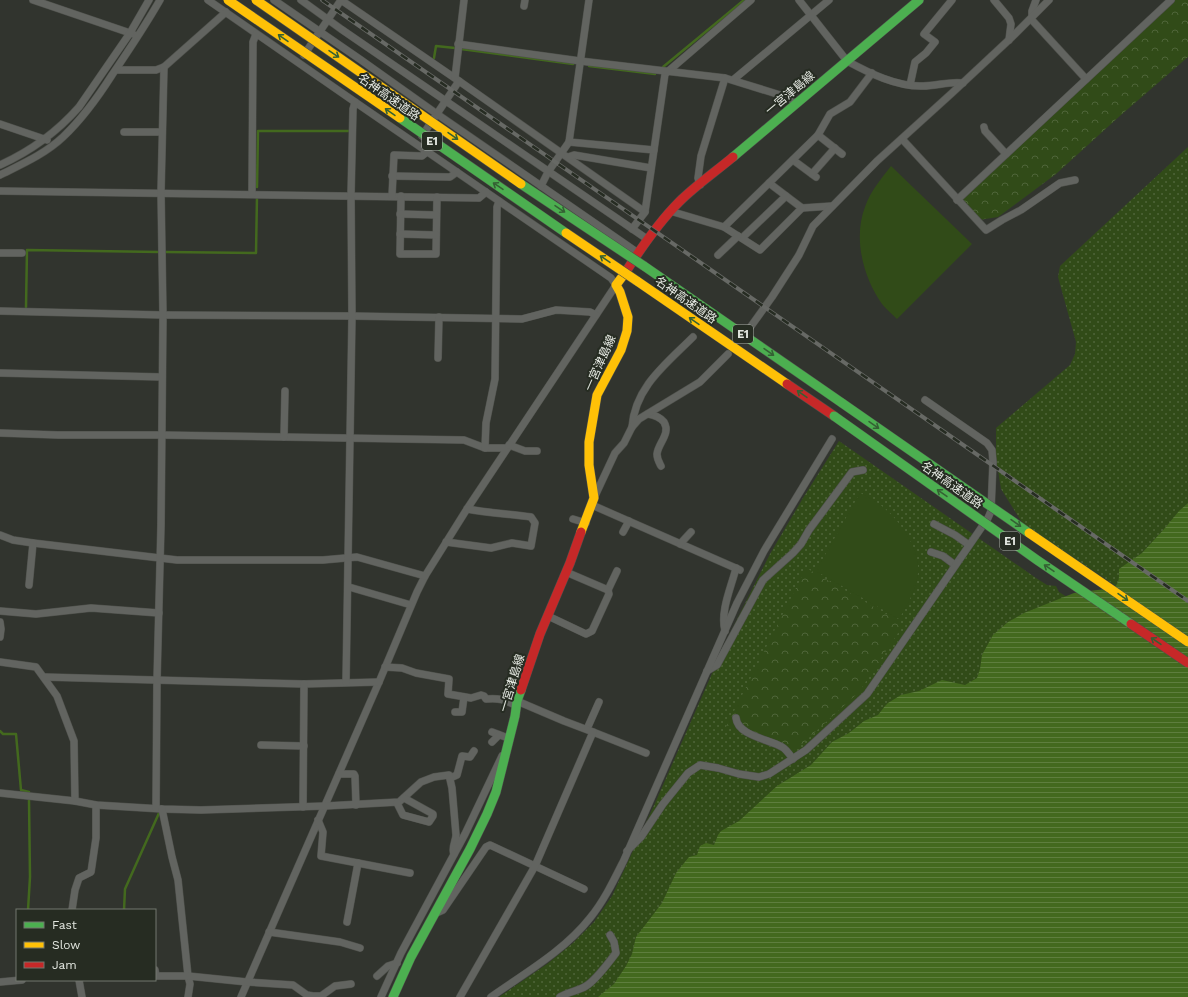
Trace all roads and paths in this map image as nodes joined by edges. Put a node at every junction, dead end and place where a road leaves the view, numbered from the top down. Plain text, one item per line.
1 (33, 0) edge
2 (149, 0) edge
3 (160, 0) edge
4 (208, 0) edge
5 (228, 0) edge
6 (256, 0) edge
7 (260, 0) edge
8 (274, 0) edge
9 (301, 0) edge
10 (341, 0) edge
11 (464, 0) edge
12 (589, 0) edge
13 (751, 0) edge
14 (799, 0) edge
15 (829, 0) edge
16 (919, 0) edge
17 (952, 0) edge
18 (994, 0) edge
19 (1036, 0) edge
20 (1049, 0) edge
21 (1171, 0) edge
22 (226, 12) junction
23 (811, 15) junction
24 (1031, 18) junction
25 (328, 20) junction
26 (243, 24) junction
27 (320, 31) junction
28 (130, 33) junction
29 (256, 34) junction
30 (138, 36) junction
31 (1009, 40) junction
32 (458, 44) junction
33 (580, 61) junction
34 (847, 61) junction
35 (298, 63) junction
36 (164, 67) junction
37 (116, 70) junction
38 (667, 71) junction
39 (872, 73) junction
40 (725, 78) junction
41 (1086, 79) junction
42 (457, 80) junction
43 (733, 80) junction
44 (963, 83) junction
45 (910, 85) junction
46 (446, 101) junction
47 (355, 102) junction
48 (796, 104) junction
49 (437, 114) junction
50 (0, 124) edge
51 (984, 126) dead end
52 (124, 132) dead end
53 (162, 132) junction
54 (818, 135) junction
55 (902, 138) junction
56 (46, 139) junction
57 (569, 142) junction
58 (416, 144) junction
59 (53, 145) junction
60 (834, 148) junction
61 (654, 150) junction
62 (427, 152) junction
63 (842, 154) dead end
64 (1006, 154) junction
65 (565, 155) junction
66 (793, 160) junction
67 (0, 164) edge
68 (651, 168) junction
69 (457, 172) junction
70 (548, 172) junction
71 (0, 175) edge
72 (392, 176) junction
73 (1075, 180) dead end
74 (769, 183) junction
75 (700, 185) junction
76 (541, 186) junction
77 (0, 191) edge
78 (161, 192) junction
79 (486, 192) junction
80 (252, 194) junction
81 (351, 195) junction
82 (392, 196) junction
83 (401, 196) junction
84 (786, 196) junction
85 (437, 197) junction
86 (957, 200) junction
87 (499, 201) junction
88 (832, 206) junction
89 (802, 208) junction
90 (670, 211) junction
91 (645, 212) junction
92 (400, 214) junction
93 (436, 215) junction
94 (724, 227) junction
95 (632, 229) junction
96 (400, 234) junction
97 (436, 235) junction
98 (740, 237) junction
99 (647, 240) junction
100 (0, 253) edge
101 (22, 253) dead end
102 (638, 253) junction
103 (718, 255) dead end
104 (616, 285) junction
105 (0, 311) edge
106 (163, 315) junction
107 (596, 315) junction
108 (352, 316) junction
109 (439, 317) junction
110 (496, 318) junction
111 (748, 329) dead end
112 (693, 337) dead end
113 (728, 354) dead end
114 (438, 358) dead end
115 (0, 373) edge
116 (162, 377) junction
117 (285, 391) dead end
118 (925, 400) dead end
119 (648, 414) junction
120 (632, 427) junction
121 (0, 433) edge
122 (161, 435) junction
123 (284, 437) junction
124 (350, 438) junction
125 (832, 438) dead end
126 (508, 446) junction
127 (485, 448) junction
128 (537, 451) dead end
129 (661, 466) dead end
130 (863, 470) dead end
131 (593, 502) junction
132 (468, 509) junction
133 (573, 519) dead end
134 (629, 521) junction
135 (586, 523) junction
136 (934, 524) dead end
137 (623, 532) dead end
138 (691, 532) dead end
139 (0, 535) edge
140 (446, 542) junction
141 (33, 543) junction
142 (680, 544) junction
143 (969, 545) junction
144 (931, 552) dead end
145 (160, 558) junction
146 (349, 558) junction
147 (955, 565) junction
148 (617, 571) dead end
149 (566, 572) junction
150 (425, 576) junction
151 (29, 585) dead end
152 (349, 587) junction
153 (608, 590) junction
154 (411, 605) junction
155 (0, 611) edge
156 (159, 613) junction
157 (548, 616) junction
158 (0, 622) edge
159 (725, 632) junction
160 (0, 638) edge
161 (1188, 642) edge
162 (0, 662) edge
163 (1188, 663) edge
164 (385, 666) junction
165 (707, 671) junction
166 (44, 677) junction
167 (158, 680) junction
168 (346, 682) junction
169 (379, 682) junction
170 (304, 684) junction
171 (464, 697) junction
172 (599, 702) dead end
173 (516, 703) junction
174 (455, 712) dead end
175 (736, 718) dead end
176 (590, 730) junction
177 (500, 735) junction
178 (492, 742) dead end
179 (261, 745) dead end
180 (304, 746) junction
181 (506, 748) junction
182 (474, 751) dead end
183 (646, 753) dead end
184 (793, 759) junction
185 (433, 769) dead end
186 (339, 774) junction
187 (434, 777) junction
188 (450, 778) junction
189 (0, 793) edge
190 (404, 798) junction
191 (75, 801) junction
192 (397, 803) junction
193 (96, 805) junction
194 (356, 805) junction
195 (324, 806) junction
196 (303, 807) junction
197 (159, 809) junction
198 (318, 820) junction
199 (627, 851) junction
200 (454, 854) junction
201 (358, 863) junction
202 (535, 866) junction
203 (410, 873) dead end
204 (584, 889) dead end
205 (72, 909) edge
206 (434, 914) junction
207 (348, 922) dead end
208 (269, 932) junction
209 (610, 935) dead end
210 (360, 948) dead end
211 (397, 963) junction
212 (156, 976) edge
213 (188, 976) junction
214 (377, 976) dead end
215 (16, 981) edge
216 (78, 981) edge
217 (0, 982) edge
218 (247, 982) junction
219 (351, 984) dead end
220 (82, 997) edge
221 (188, 997) edge
222 (241, 997) edge
223 (380, 997) edge
224 (393, 997) edge
225 (460, 997) edge
226 (491, 997) edge
227 (560, 997) edge

1 - 28 street
2 - 28 street
3 - 30 street
4 - 22 street
163 -> 5 main road, 名神高速道路 / E1, bridge
6 -> 161 main road, 名神高速道路 / E1, bridge
7 - 26 street
8 - 27 street
9 - 25 street
10 - 25 street
10 - 42 street
11 - 32 street
12 - 33 street
13 - 38 street
14 - 23 street
15 - 23 street
16 - 34 main road, 一宮津島線
17 - 45 street
18 - 31 street
19 - 24 street
20 - 24 street
21 - 41 street
22 - 26 street
22 - 36 street
23 - 34 street
23 - 43 street
24 - 31 street
24 - 41 street
25 - 27 street
25 - 46 street
26 - 29 street
27 - 35 street
27 - 49 street
28 - 30 street
28 - 56 street
29 - 35 street
29 - 80 street
30 - 37 street
31 - 44 street
32 - 33 street
32 - 42 street
33 - 38 street
33 - 57 street
34 - 39 street
34 - 48 main road, 一宮津島線
35 - 47 street
36 - 37 street
36 - 53 street
37 - 59 street
38 - 40 street
38 - 61 street
39 - 45 street
39 - 54 street
40 - 43 street
40 - 75 street
41 - 64 street
42 - 46 street
42 - 65 street
43 - 48 street
44 - 45 street
44 - 55 street
46 - 49 street
46 - 70 street
47 - 58 street
47 - 81 street
48 - 75 main road, 一宮津島線
49 - 58 street
49 - 76 street
50 - 56 street
51 - 64 street
52 - 53 street
53 - 78 street
54 - 60 street
54 - 66 street
55 - 86 street
55 - 88 street
56 - 59 street
56 - 67 street
57 - 61 street
57 - 65 street
58 - 62 street
59 - 71 street
60 - 63 street
60 - 66 street
61 - 68 street
62 - 69 street
62 - 72 street
64 - 86 street
65 - 68 street
65 - 70 street
65 - 91 street
66 - 74 street
68 - 91 street
69 - 72 street
69 - 79 street
70 - 76 street
70 - 95 street
72 - 82 street
73 - 86 street
74 - 84 street
74 - 94 street
75 - 90 main road, 一宮津島線
76 - 102 street
77 - 78 street
78 - 80 street
78 - 106 street
79 - 85 street
79 - 87 street
80 - 81 street
81 - 82 street
81 - 108 street
82 - 83 street
83 - 85 street
83 - 92 street
84 - 89 street
84 - 98 street
85 - 93 street
87 - 104 street
87 - 110 street
88 - 89 street
88 - 111 street
89 - 98 street
90 - 94 street
90 - 99 main road, 一宮津島線
91 - 95 street
92 - 93 street
92 - 96 street
93 - 97 street
94 - 98 street
95 - 99 street
96 - 97 street
96 - 97 street
98 - 103 street
99 - 102 main road, 一宮津島線
100 - 101 street
102 - 104 main road, 一宮津島線
104 - 107 street
104 - 131 main road, 一宮津島線
105 - 106 street
106 - 108 street
106 - 116 street
107 - 110 street
107 - 126 street
108 - 109 street
108 - 124 street
109 - 110 street
109 - 114 street
110 - 127 street
112 - 120 street
113 - 119 street
115 - 116 street
116 - 122 street
117 - 123 street
118 - 143 street
119 - 120 street
119 - 129 street
120 - 131 street
121 - 122 street
122 - 123 street
122 - 145 street
123 - 124 street
124 - 127 street
124 - 146 street
125 - 159 street
126 - 127 street
126 - 128 street
126 - 132 street
130 - 165 street
131 - 134 street
131 - 135 main road, 一宮津島線
132 - 140 street
132 - 140 street
133 - 135 street
134 - 137 street
134 - 142 street
135 - 149 main road, 一宮津島線
136 - 143 street
138 - 142 street
139 - 141 street
140 - 150 street
141 - 145 street
141 - 151 street
142 - 159 street
143 - 147 street
144 - 147 street
145 - 146 street
145 - 156 street
146 - 150 street
146 - 152 street
147 - 184 street
148 - 153 street
149 - 153 street
149 - 157 main road, 一宮津島線
150 - 154 street
152 - 154 street
152 - 168 street
153 - 157 street
154 - 164 street
155 - 156 street
156 - 167 street
157 - 173 main road, 一宮津島線
158 - 160 street
159 - 165 street
162 - 166 street
164 - 169 street
164 - 171 street
165 - 199 street
166 - 167 street
166 - 191 street
167 - 170 street
167 - 197 street
168 - 169 street
168 - 170 street
169 - 186 street
170 - 180 street
171 - 173 street
171 - 174 street
172 - 176 street
173 - 176 street
173 - 177 main road, 一宮津島線
175 - 184 street
176 - 183 street
176 - 202 street
177 - 178 street
177 - 181 main road, 一宮津島線
179 - 180 street
180 - 196 street
181 - 200 street
181 - 206 main road, 一宮津島線
182 - 188 street
184 - 199 street
185 - 187 street
186 - 194 street
186 - 195 street
187 - 188 street
187 - 190 street
188 - 200 street
189 - 191 street
190 - 192 street
190 - 192 street
191 - 193 street
192 - 194 street
193 - 197 street
193 - 205 street
194 - 195 street
195 - 196 street
195 - 198 street
196 - 197 street
197 - 213 street
198 - 201 street
198 - 208 street
199 - 226 street
200 - 211 street
201 - 203 street
201 - 207 street
202 - 204 street
202 - 206 street
202 - 225 street
206 - 224 main road, 一宮津島線
208 - 210 street
208 - 218 street
209 - 227 street
211 - 214 street
211 - 223 street
212 - 213 street
213 - 218 street
213 - 221 street
215 - 217 street
216 - 220 street
218 - 219 street
218 - 222 street

